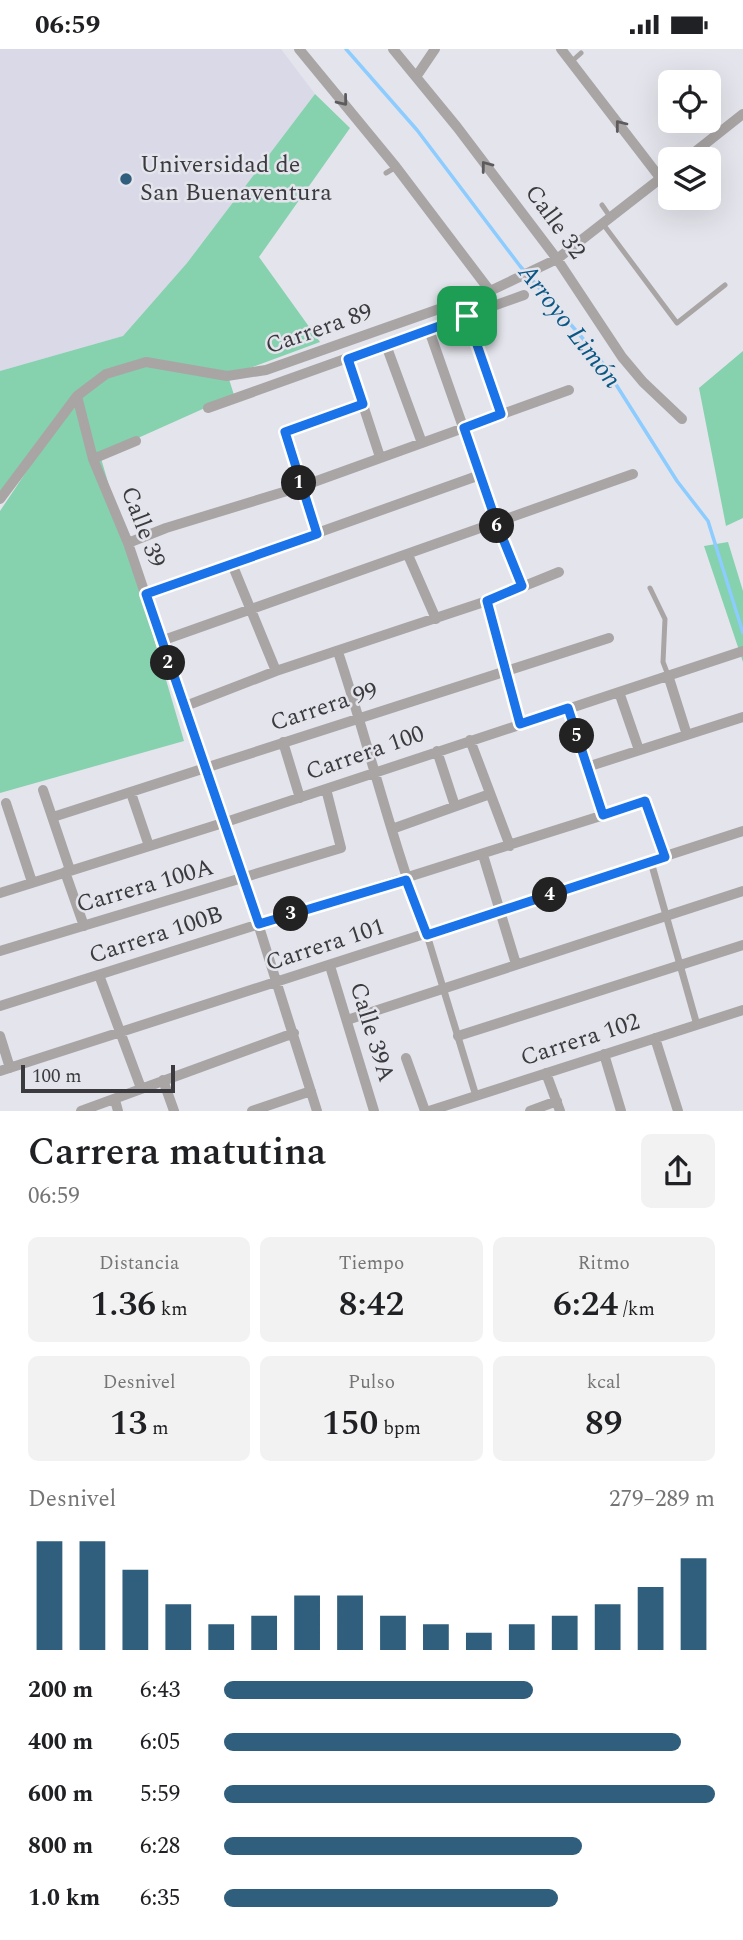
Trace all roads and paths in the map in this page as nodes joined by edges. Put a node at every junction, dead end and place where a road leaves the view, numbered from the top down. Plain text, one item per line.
1 (299, 49) edge
2 (393, 49) edge
3 (435, 49) edge
4 (561, 49) edge
5 (581, 53) dead end
6 (571, 62) junction
7 (416, 77) junction
8 (743, 114) edge
9 (701, 147) edge
10 (658, 175) edge
11 (658, 181) edge
12 (602, 205) dead end
13 (607, 221) junction
14 (554, 261) junction
15 (725, 285) dead end
16 (490, 291) junction
17 (524, 295) dead end
18 (467, 316) junction
19 (429, 330) junction
20 (386, 345) junction
21 (348, 359) junction
22 (569, 390) dead end
23 (77, 397) junction
24 (363, 404) junction
25 (208, 408) dead end
26 (501, 414) junction
27 (682, 419) dead end
28 (464, 428) junction
29 (135, 441) dead end
30 (422, 443) junction
31 (380, 457) junction
32 (93, 459) junction
33 (633, 474) dead end
34 (480, 475) junction
35 (300, 487) junction
36 (0, 499) edge
37 (497, 524) junction
38 (317, 534) junction
39 (128, 544) junction
40 (408, 555) junction
41 (232, 564) junction
42 (559, 572) dead end
43 (522, 586) junction
44 (650, 588) dead end
45 (146, 594) junction
46 (487, 601) junction
47 (252, 610) junction
48 (436, 619) junction
49 (608, 638) dead end
50 (161, 641) junction
51 (338, 652) junction
52 (742, 652) edge
53 (276, 671) junction
54 (506, 671) junction
55 (668, 675) junction
56 (618, 692) junction
57 (183, 707) junction
58 (568, 708) junction
59 (743, 717) edge
60 (360, 718) junction
61 (520, 724) junction
62 (687, 735) junction
63 (470, 740) junction
64 (283, 743) junction
65 (639, 750) junction
66 (437, 751) junction
67 (587, 767) junction
68 (205, 768) junction
69 (377, 771) junction
70 (326, 789) junction
71 (43, 790) dead end
72 (131, 793) junction
73 (490, 794) junction
74 (300, 798) junction
75 (6, 803) dead end
76 (455, 806) junction
77 (603, 815) junction
78 (53, 817) junction
79 (226, 822) junction
80 (392, 829) junction
81 (743, 831) edge
82 (149, 846) junction
83 (510, 846) junction
84 (483, 855) junction
85 (665, 857) junction
86 (651, 862) junction
87 (67, 871) junction
88 (245, 879) junction
89 (406, 880) junction
90 (33, 881) junction
91 (743, 891) edge
92 (0, 893) edge
93 (500, 911) junction
94 (666, 915) junction
95 (259, 924) junction
96 (84, 926) junction
97 (427, 935) junction
98 (743, 945) edge
99 (0, 951) edge
100 (516, 964) junction
101 (330, 965) junction
102 (680, 966) junction
103 (99, 975) junction
104 (277, 983) junction
105 (444, 990) junction
106 (0, 1006) edge
107 (743, 1010) edge
108 (347, 1020) junction
109 (696, 1025) junction
110 (121, 1033) junction
111 (294, 1033) junction
112 (0, 1036) edge
113 (458, 1036) junction
114 (655, 1038) junction
115 (604, 1054) junction
116 (406, 1058) dead end
117 (5, 1069) edge
118 (546, 1073) junction
119 (163, 1080) junction
120 (141, 1088) junction
121 (311, 1091) junction
122 (476, 1095) junction
123 (115, 1100) junction
124 (559, 1106) edge
125 (81, 1111) edge
126 (118, 1111) edge
127 (174, 1111) edge
128 (252, 1111) edge
129 (317, 1111) edge
130 (374, 1111) edge
131 (427, 1111) edge
132 (530, 1111) edge
133 (621, 1111) edge
134 (678, 1111) edge

1 -> 16 street
2 - 7 street, Calle 32
3 - 7 street
4 - 6 street
5 - 6 lane
10 -> 6 street
14 -> 7 street, Calle 32
8 - 9 street
11 - 13 street, Carrera 89
12 - 13 lane
13 - 14 street, Carrera 89
13 - 15 lane
14 - 16 street, Carrera 89
14 - 27 street, Calle 32
16 - 23 street, Carrera 89
17 - 18 street
18 - 19 street
18 - 26 street
19 - 20 street
19 - 28 street
20 - 21 street
20 - 30 street
21 - 24 street
21 - 25 street
22 - 26 street
23 - 32 street, Calle 39
23 - 36 street, Carrera 89
24 - 31 street
24 - 35 street
26 - 28 street
28 - 30 street
28 - 34 street
29 - 32 street
30 - 31 street
31 - 35 street
32 - 39 street, Calle 39
33 - 37 street
34 - 37 street
34 - 38 street
35 - 38 street
35 - 39 street
37 - 40 street
37 - 43 street
38 - 41 street
39 - 45 street, Calle 39
40 - 47 street
40 - 48 street
41 - 45 street
41 - 47 street
42 - 43 street
43 - 46 street
44 - 55 lane
45 - 50 street, Calle 39
46 - 48 street
46 - 54 street
47 - 50 street
47 - 53 street
48 - 51 street
49 - 54 street, Carrera 99
50 - 57 street, Calle 39
51 - 53 street
51 - 60 street
52 - 55 street, Carrera 100
53 - 57 street
54 - 60 street, Carrera 99
54 - 61 street
55 - 56 street, Carrera 100
55 - 62 street
56 - 58 street, Carrera 100
56 - 65 street
57 - 68 street, Calle 39
58 - 61 street, Carrera 100
58 - 67 street
59 - 62 street
60 - 64 street, Carrera 99
60 - 69 street
61 - 63 street, Carrera 100
62 - 65 street
63 - 66 street, Carrera 100
63 - 73 street
64 - 68 street, Carrera 99
64 - 74 street
65 - 67 street
66 - 69 street, Carrera 100
66 - 76 street
67 - 77 street
68 - 72 street, Carrera 99
68 - 79 street, Calle 39
69 - 70 street, Carrera 100
69 - 80 street
70 - 74 street, Carrera 100
70 - 88 street, Carrera 100A
71 - 78 street
72 - 78 street, Carrera 99
72 - 82 street
73 - 76 street
73 - 83 street
74 - 79 street, Carrera 100
75 - 90 street
76 - 80 street
77 - 83 street, Carrera 100B
77 - 85 street, Carrera 100B
78 - 87 street
79 - 82 street, Carrera 100
79 - 88 street, Calle 39
80 - 89 street
81 - 85 street, Carrera 101
82 - 87 street, Carrera 100
83 - 84 street, Carrera 100B
84 - 89 street, Carrera 100B
84 - 93 street
85 - 86 street, Carrera 101
86 - 93 street, Carrera 101
86 - 94 street
87 - 90 street, Carrera 100
87 - 96 street
88 - 95 street, Calle 39
88 - 96 street, Carrera 100A
89 - 95 street, Carrera 100B
89 - 97 street
90 - 92 street, Carrera 100
91 - 94 street
93 - 97 street, Carrera 101
93 - 100 street
94 - 100 street
94 - 102 street
95 - 103 street, Carrera 100B
95 - 104 street, Calle 39
96 - 99 street, Carrera 100A
97 - 101 street, Carrera 101
97 - 105 street
98 - 102 street
100 - 105 street
101 - 104 street, Carrera 101
101 - 108 street, Calle 39A
102 - 109 street
102 - 113 street
103 - 106 street, Carrera 100B
103 - 110 street
104 - 110 street, Carrera 101
104 - 111 street, Calle 39
105 - 108 street
105 - 113 street
107 - 109 street, Carrera 102
108 - 130 street, Calle 39A
109 - 114 street, Carrera 102
110 - 117 street, Carrera 101
110 - 120 street
111 - 119 street
111 - 121 street, Calle 39
112 - 117 street
113 - 122 street
114 - 115 street, Carrera 102
114 - 134 street
115 - 118 street, Carrera 102
115 - 133 street
116 - 131 street
118 - 122 street, Carrera 102
118 - 124 street
119 - 120 street
119 - 127 street
120 - 123 street
121 - 128 street
121 - 129 street, Calle 39
122 - 131 street, Carrera 102
123 - 125 street
123 - 126 street
124 - 132 street

